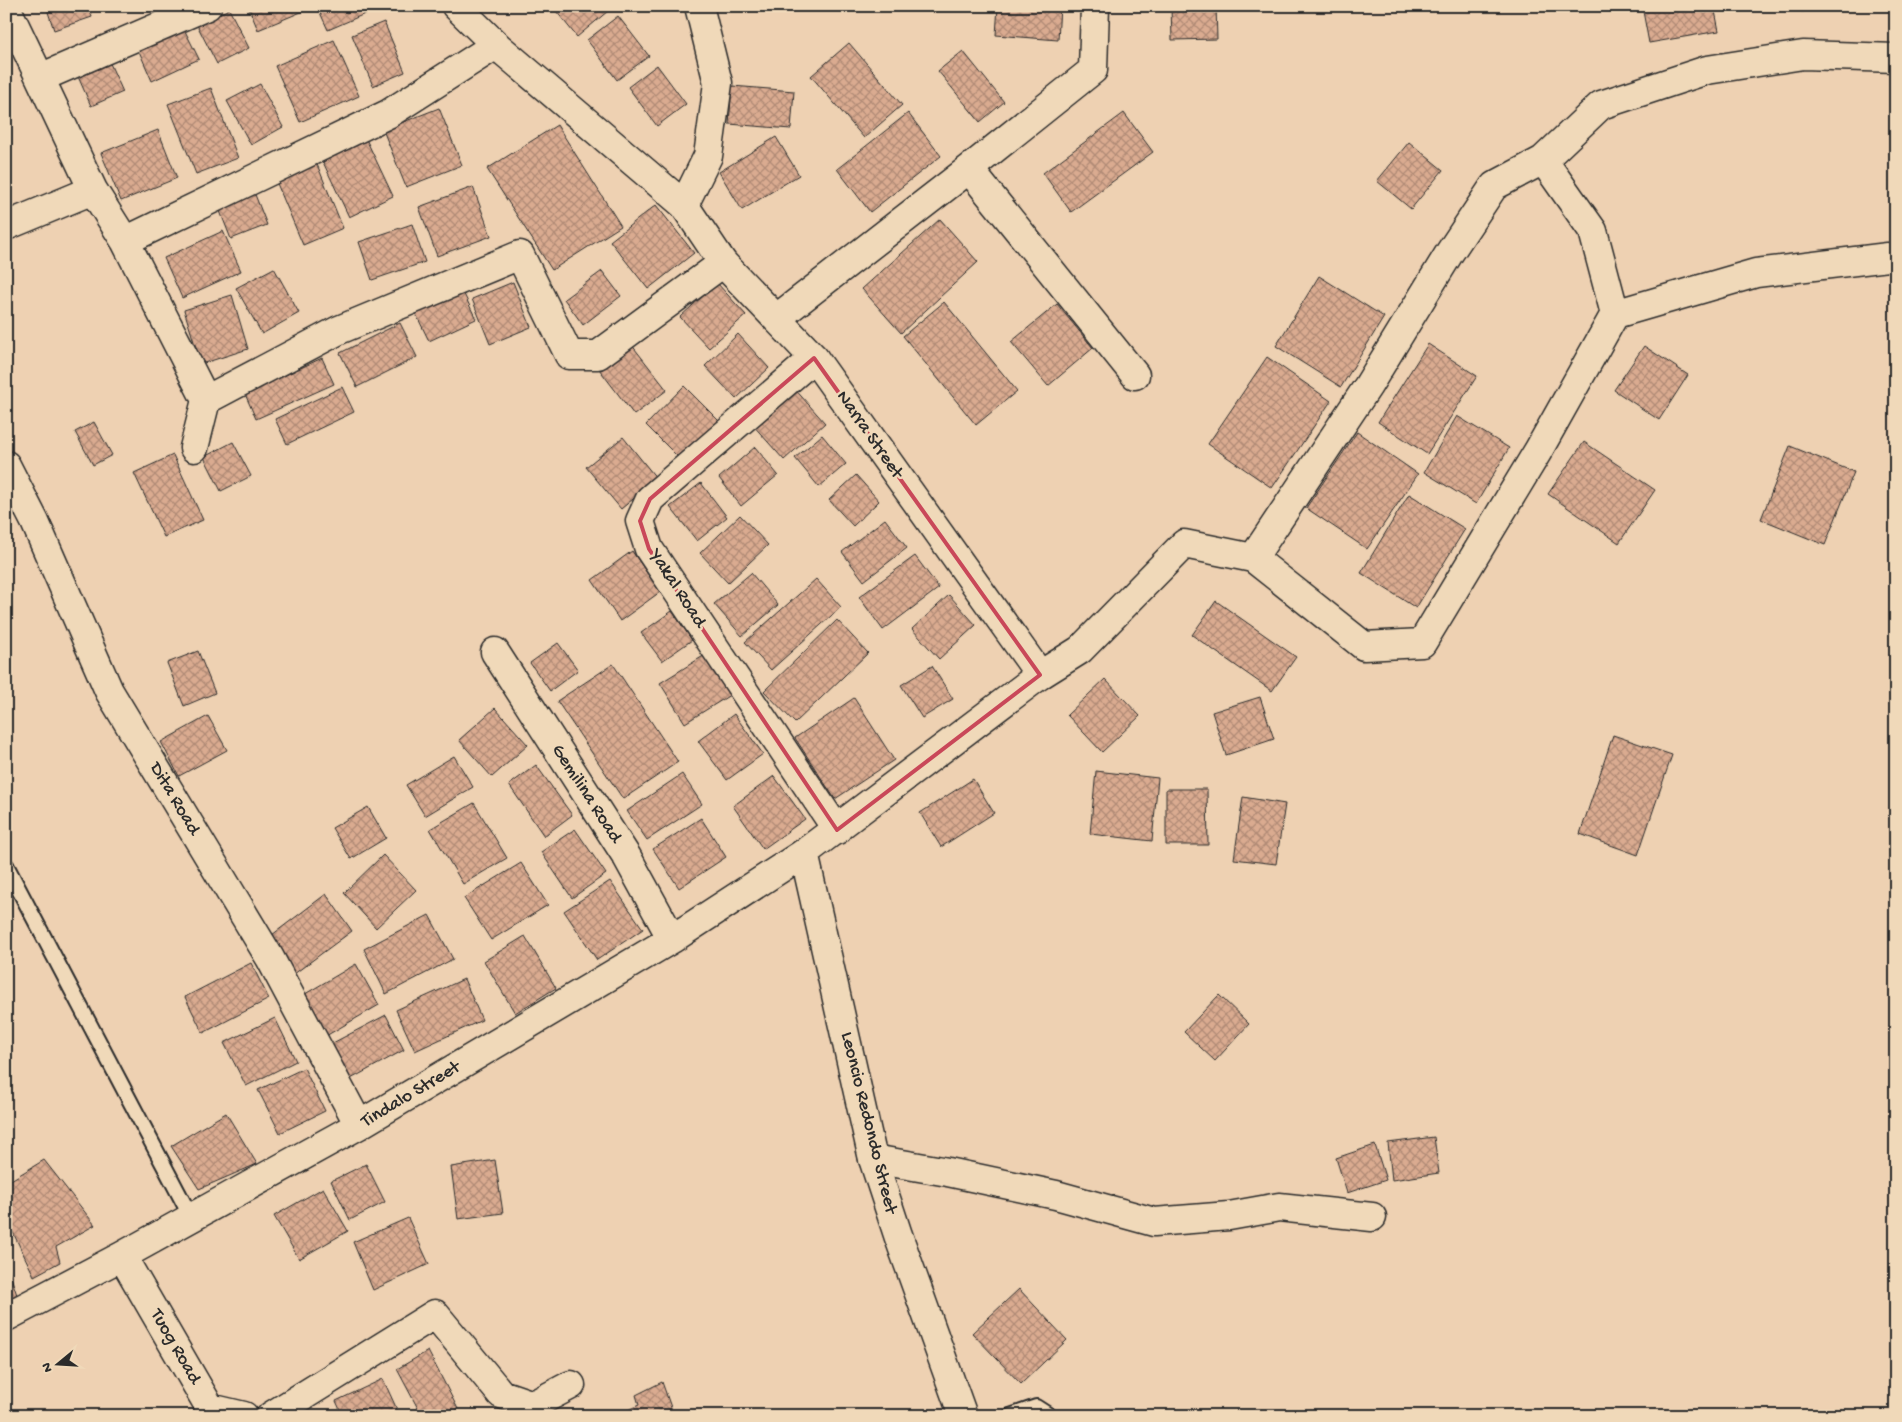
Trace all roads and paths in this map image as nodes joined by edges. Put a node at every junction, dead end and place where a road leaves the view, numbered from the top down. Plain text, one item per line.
1 (6, 6) edge
2 (207, 6) edge
3 (456, 6) edge
4 (699, 6) edge
5 (1095, 6) edge
6 (496, 45) junction
7 (1896, 58) edge
8 (40, 78) junction
9 (1543, 160) junction
10 (969, 169) junction
11 (93, 190) junction
12 (684, 205) junction
13 (6, 226) edge
14 (125, 241) junction
15 (1888, 256) dead end
16 (723, 263) junction
17 (1615, 314) junction
18 (777, 318) junction
19 (814, 358) junction
20 (1135, 375) dead end
21 (206, 400) junction
22 (194, 448) dead end
23 (6, 465) edge
24 (1253, 558) junction
25 (495, 652) dead end
26 (1040, 675) junction
27 (836, 830) junction
28 (804, 853) junction
29 (6, 865) edge
30 (672, 939) junction
31 (359, 1125) junction
32 (873, 1158) junction
33 (1372, 1217) dead end
34 (192, 1218) junction
35 (122, 1256) junction
36 (6, 1317) edge
37 (571, 1384) dead end
38 (244, 1416) edge
39 (270, 1416) edge
40 (963, 1416) edge
41 (1010, 1416) edge
42 (1050, 1416) edge

1 - 8 street
2 - 8 street
3 - 6 street
4 - 12 street
5 - 10 street
6 - 12 street, Narra Street
6 - 14 street
7 - 9 street
8 - 11 street
9 - 17 street
9 - 24 street
10 - 18 street
10 - 20 street
11 - 13 street
11 - 14 street
12 - 16 street, Narra Street
14 - 21 street
15 - 17 street
16 - 18 street, Narra Street
16 - 21 street
17 - 24 street
18 - 19 street, Narra Street
19 - 26 street, Narra Street
19 - 27 street, Yakal Road
21 - 22 street
23 - 31 street, Dita Road
24 - 26 street, Tindalo Street
25 - 30 street, Gemilina Road
26 - 27 street, Tindalo Street
27 - 28 street, Tindalo Street
28 - 30 street, Tindalo Street
28 - 32 street, Leoncio Redondo Street
29 - 34 lane
30 - 31 street, Tindalo Street
31 - 34 street, Tindalo Street
32 - 33 street
32 - 40 street, Leoncio Redondo Street
34 - 35 street, Tindalo Street
35 - 36 street, Tindalo Street
35 - 38 street, Tuog Road
37 - 39 street
41 - 42 lane

